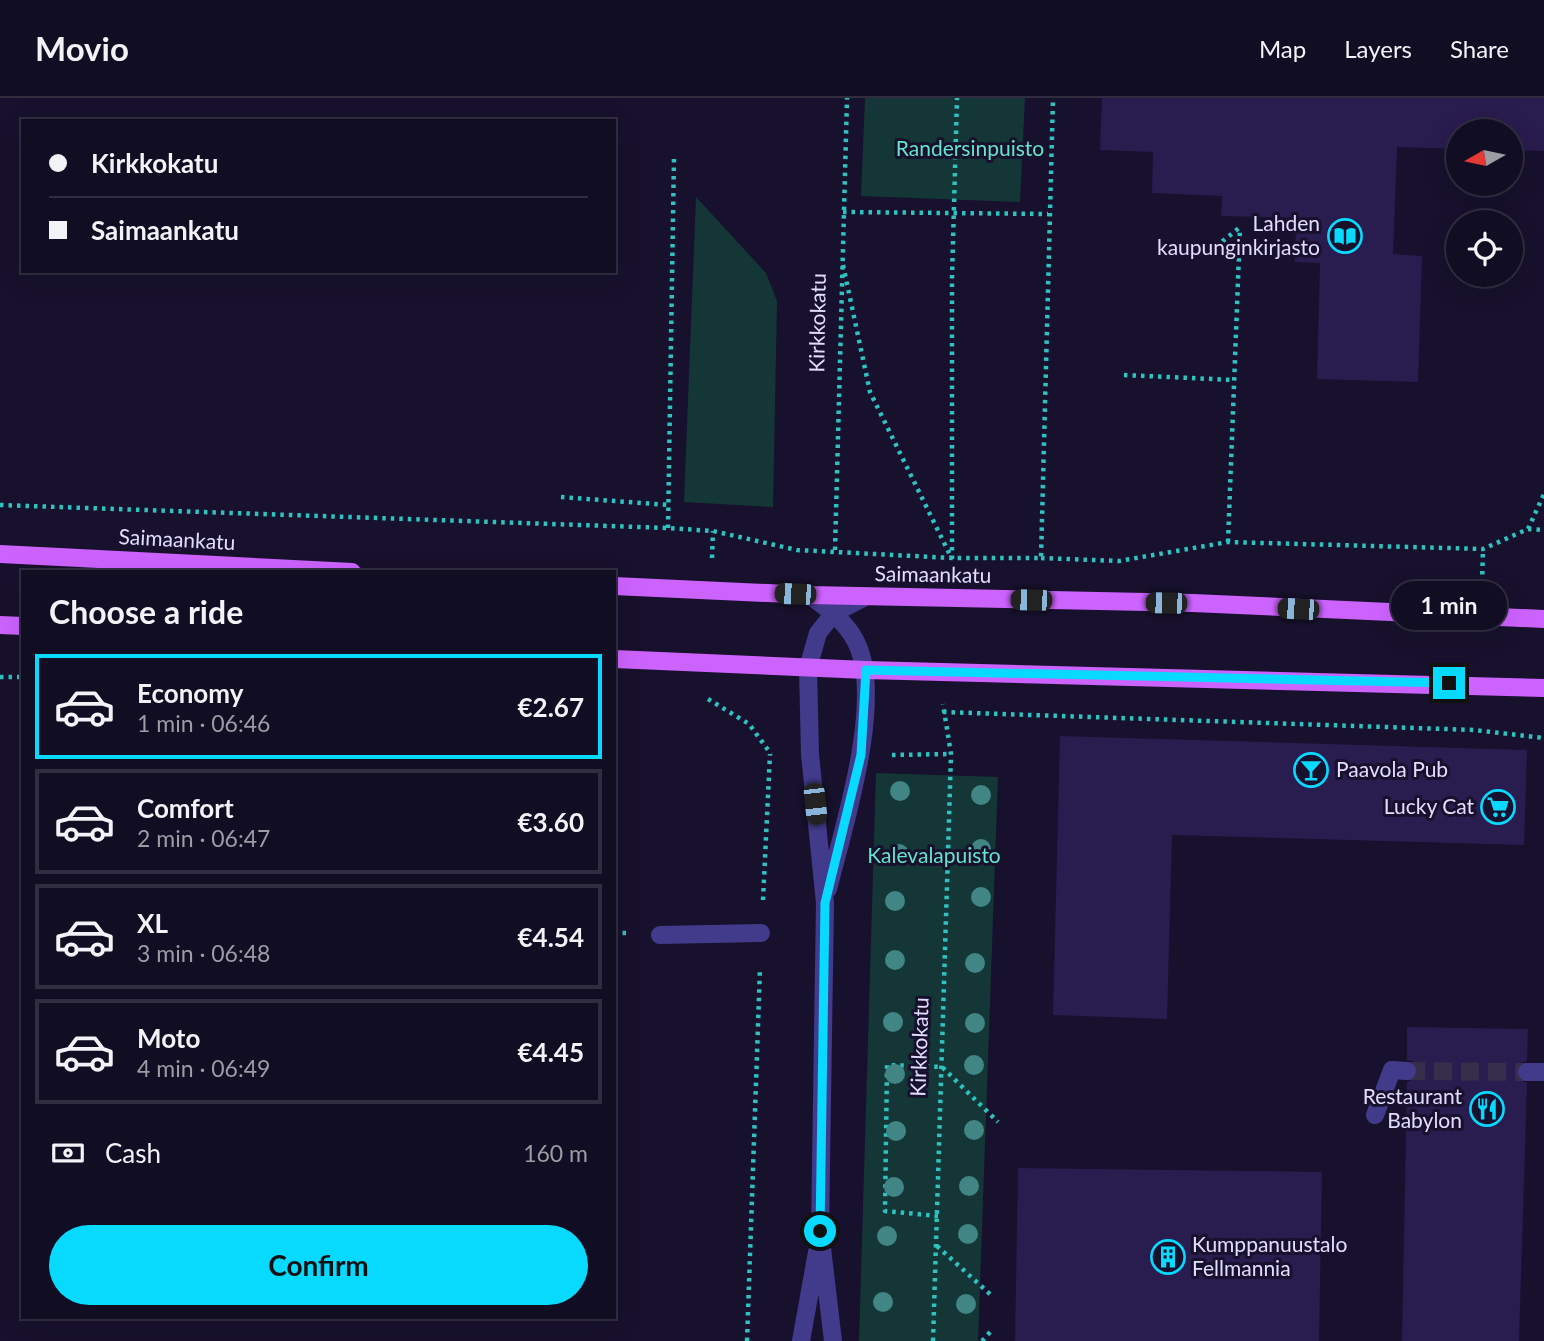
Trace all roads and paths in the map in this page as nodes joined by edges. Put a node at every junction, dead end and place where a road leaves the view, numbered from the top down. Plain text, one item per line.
1 (847, 98) edge
2 (957, 98) edge
3 (1052, 98) edge
4 (674, 156) dead end
5 (843, 212) junction
6 (954, 213) junction
7 (1048, 214) junction
8 (1209, 252) dead end
9 (842, 257) junction
10 (1124, 375) dead end
11 (1234, 380) junction
12 (1544, 494) edge
13 (561, 497) dead end
14 (0, 505) edge
15 (668, 505) junction
16 (668, 528) junction
17 (1528, 529) junction
18 (1544, 530) edge
19 (1228, 542) junction
20 (835, 550) junction
21 (0, 554) edge
22 (952, 558) junction
23 (1041, 558) junction
24 (313, 570) edge
25 (616, 586) edge
26 (809, 595) junction
27 (867, 596) junction
28 (834, 613) junction
29 (1544, 619) edge
30 (0, 625) edge
31 (21, 626) edge
32 (616, 659) edge
33 (808, 668) junction
34 (866, 670) junction
35 (0, 677) edge
36 (21, 677) edge
37 (1544, 688) edge
38 (943, 712) dead end
39 (1544, 738) edge
40 (770, 754) dead end
41 (950, 754) dead end
42 (825, 903) junction
43 (761, 933) junction
44 (660, 934) dead end
45 (942, 1067) junction
46 (1407, 1071) tunnel mouth
47 (1375, 1115) dead end
48 (998, 1122) dead end
49 (938, 1216) junction
50 (820, 1231) junction
51 (937, 1246) junction
52 (992, 1294) dead end
53 (991, 1331) dead end
54 (747, 1341) edge
55 (801, 1341) edge
56 (833, 1341) edge
57 (933, 1341) edge
58 (982, 1341) edge

1 - 5 path, Kirkkokatu
2 - 6 path
3 - 7 path
4 - 15 path
5 - 6 path
5 - 9 path, Kirkkokatu
6 - 7 path
6 - 22 path
7 - 23 path
8 - 11 path
9 - 20 path, Kirkkokatu
9 - 22 path
10 - 11 path
11 - 19 path
12 - 17 path
13 - 15 path
14 - 16 path
15 - 16 path
16 - 20 path
17 - 18 path
17 - 19 path
19 - 23 path
20 - 22 path
21 - 24 main road, Saimaankatu
22 - 23 path
25 - 26 main road, Saimaankatu
26 - 27 main road, Saimaankatu
26 - 28 street
27 - 28 street
27 - 29 main road, Saimaankatu
28 - 33 street
28 - 34 street
30 - 31 main road
32 - 33 main road
33 - 34 main road
33 - 42 street
34 - 37 main road
34 - 42 street
35 - 36 path
38 - 39 path
40 - 43 path
41 - 45 path, Kirkkokatu
42 - 50 street
43 - 44 street
43 - 54 path
45 - 48 path
45 - 49 path, Kirkkokatu
45 - 49 path
46 - 47 street
49 - 51 path, Kirkkokatu
50 - 55 street
50 - 56 street
51 - 52 path
51 - 57 path, Kirkkokatu
53 - 58 path

